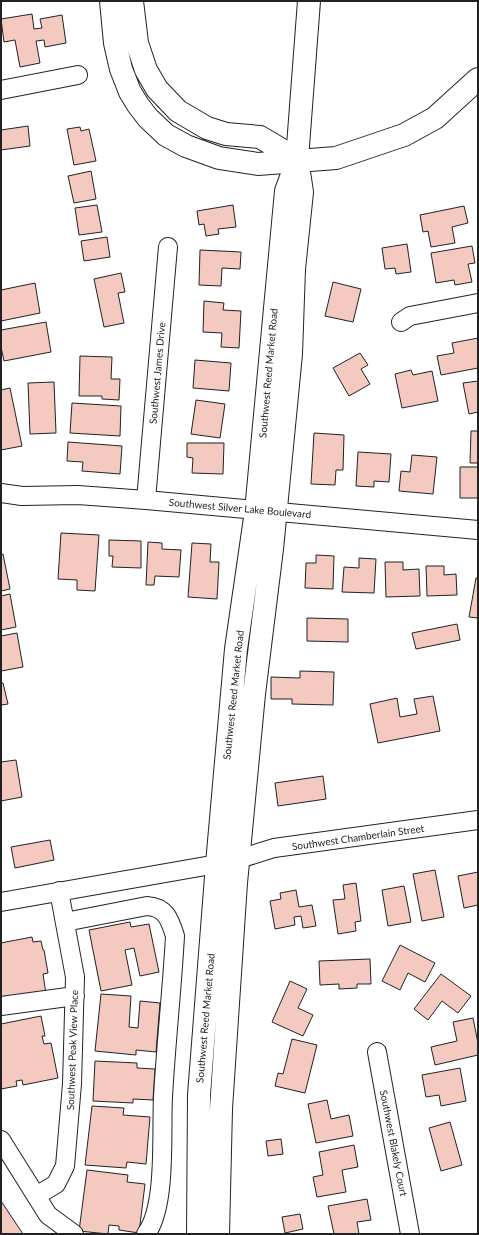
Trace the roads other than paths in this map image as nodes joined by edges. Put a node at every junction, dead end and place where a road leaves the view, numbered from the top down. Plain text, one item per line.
1 (111, 1) edge
2 (132, 1) edge
3 (309, 1) edge
4 (78, 75) dead end
5 (478, 79) edge
6 (1, 90) edge
7 (297, 160) junction
8 (168, 247) dead end
9 (478, 303) edge
10 (400, 322) dead end
11 (1, 493) edge
12 (146, 500) junction
13 (266, 511) junction
14 (478, 530) edge
15 (478, 820) edge
16 (238, 859) junction
17 (218, 864) junction
18 (59, 891) junction
19 (1, 902) edge
20 (65, 922) junction
21 (75, 996) junction
22 (1, 1006) edge
23 (377, 1052) dead end
24 (1, 1140) edge
25 (36, 1196) junction
26 (74, 1234) edge
27 (146, 1234) edge
28 (198, 1234) edge
29 (218, 1234) edge
30 (410, 1234) edge

1 - 7 main road
2 - 7 main road
3 - 7 main road, Southwest Reed Market Road
4 - 6 street
5 - 7 main road
7 - 13 main road, Southwest Reed Market Road
8 - 12 street, Southwest James Drive
9 - 10 street
11 - 12 street, Southwest Silver Lake Boulevard
12 - 13 street, Southwest Silver Lake Boulevard
13 - 14 street, Southwest Silver Lake Boulevard
13 - 16 main road, Southwest Reed Market Road
13 - 17 main road, Southwest Reed Market Road
15 - 16 street, Southwest Chamberlain Street
16 - 29 main road, Southwest Reed Market Road
17 - 18 street
17 - 28 main road, Southwest Reed Market Road
18 - 19 street
18 - 20 street, Southwest Peak View Place
20 - 21 street, Southwest Peak View Place
20 - 27 street
21 - 22 street
21 - 25 street, Southwest Peak View Place
23 - 30 street, Southwest Blakely Court
24 - 25 street
25 - 26 street

